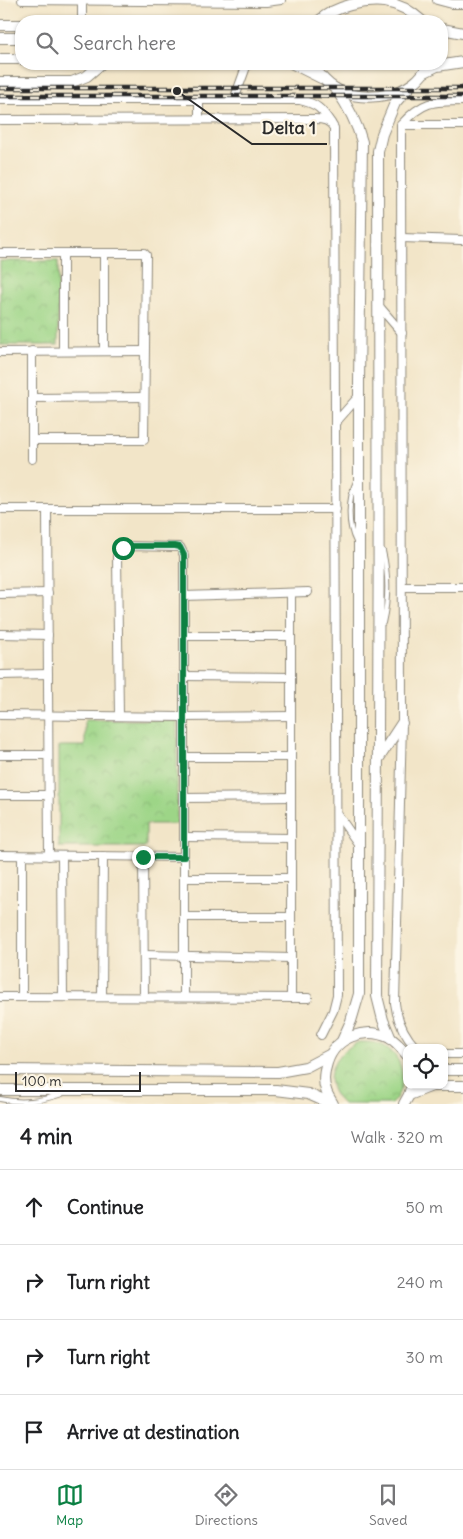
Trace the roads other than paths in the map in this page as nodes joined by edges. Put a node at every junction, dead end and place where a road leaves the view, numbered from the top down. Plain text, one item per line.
1 (22, 0) edge
2 (281, 0) edge
3 (438, 0) edge
4 (72, 1) edge
5 (219, 1) edge
6 (82, 2) junction
7 (342, 3) edge
8 (399, 3) edge
9 (463, 4) edge
10 (82, 15) edge
11 (327, 15) edge
12 (415, 15) edge
13 (0, 25) edge
14 (15, 25) edge
15 (448, 30) edge
16 (463, 33) edge
17 (0, 38) edge
18 (15, 38) edge
19 (0, 59) edge
20 (15, 59) edge
21 (463, 62) edge
22 (448, 64) edge
23 (94, 70) edge
24 (245, 70) edge
25 (305, 70) edge
26 (317, 70) edge
27 (425, 70) edge
28 (326, 81) junction
29 (0, 82) edge
30 (410, 86) junction
31 (336, 89) junction
32 (0, 100) edge
33 (199, 100) junction
34 (234, 100) junction
35 (463, 101) edge
36 (199, 119) junction
37 (0, 120) edge
38 (332, 124) junction
39 (402, 125) junction
40 (463, 125) edge
41 (402, 238) junction
42 (461, 240) dead end
43 (0, 253) edge
44 (63, 253) junction
45 (104, 253) junction
46 (378, 305) junction
47 (402, 333) junction
48 (32, 351) junction
49 (63, 351) junction
50 (104, 351) junction
51 (144, 351) junction
52 (0, 352) edge
53 (358, 396) junction
54 (144, 397) junction
55 (32, 398) junction
56 (336, 422) junction
57 (32, 440) junction
58 (32, 458) dead end
59 (336, 508) junction
60 (0, 509) edge
61 (47, 509) junction
62 (402, 587) junction
63 (463, 587) edge
64 (308, 592) dead end
65 (48, 593) junction
66 (291, 593) junction
67 (0, 594) edge
68 (184, 596) junction
69 (0, 634) edge
70 (48, 634) junction
71 (184, 636) junction
72 (291, 636) junction
73 (0, 674) edge
74 (48, 674) junction
75 (184, 676) junction
76 (291, 677) junction
77 (0, 715) edge
78 (48, 715) junction
79 (119, 716) junction
80 (291, 716) junction
81 (184, 717) junction
82 (402, 723) junction
83 (0, 755) edge
84 (48, 755) junction
85 (291, 756) junction
86 (184, 757) junction
87 (379, 758) junction
88 (0, 795) edge
89 (49, 795) junction
90 (291, 797) junction
91 (184, 798) junction
92 (338, 815) junction
93 (184, 837) junction
94 (291, 838) junction
95 (359, 845) junction
96 (0, 856) edge
97 (22, 856) junction
98 (49, 856) junction
99 (62, 856) junction
100 (104, 856) junction
101 (143, 857) junction
102 (184, 857) junction
103 (184, 878) junction
104 (291, 878) junction
105 (184, 917) junction
106 (291, 917) junction
107 (144, 955) junction
108 (184, 957) junction
109 (291, 958) junction
110 (0, 997) edge
111 (22, 997) junction
112 (63, 997) junction
113 (102, 997) junction
114 (144, 997) junction
115 (184, 997) junction
116 (291, 998) junction
117 (308, 998) dead end
118 (321, 1035) dead end
119 (391, 1039) junction
120 (342, 1041) junction
121 (413, 1044) edge
122 (403, 1050) edge
123 (448, 1054) edge
124 (463, 1054) edge
125 (329, 1055) junction
126 (0, 1070) edge
127 (448, 1070) edge
128 (463, 1070) edge
129 (463, 1086) edge
130 (0, 1090) edge
131 (74, 1090) junction
132 (410, 1090) edge
133 (0, 1098) edge
134 (332, 1104) edge
135 (404, 1104) edge

1 - 4 street
2 - 5 street
3 - 9 street
4 - 6 street
5 - 6 street
6 - 10 street
7 - 8 street
7 - 11 street
8 - 12 street
13 - 14 street
15 - 16 street
17 - 18 street
19 - 20 street
21 - 22 street
23 - 29 street
24 - 34 street
25 - 28 street
26 - 28 street
27 - 30 street
28 - 31 street
30 - 31 street
30 - 46 street
31 - 53 street
32 - 33 street
33 - 34 street
33 - 36 street
34 - 38 street
35 - 39 street
36 - 37 street
36 - 38 street
38 - 56 street
39 - 40 street
39 - 41 street
41 - 42 street
41 - 47 street
43 - 44 street
44 - 45 street
44 - 49 street
45 - 50 street
45 - 51 street
46 - 47 street
46 - 87 street
47 - 62 street
48 - 49 street
48 - 52 street
48 - 55 street
49 - 50 street
50 - 51 street
51 - 54 street
53 - 56 street
53 - 95 street
54 - 55 street
54 - 57 street
55 - 57 street
56 - 59 street
57 - 58 street
59 - 61 street
59 - 92 street
60 - 61 street
61 - 65 street
62 - 63 street
62 - 82 street
64 - 66 street
65 - 67 street
65 - 70 street
66 - 68 street
66 - 72 street
68 - 71 street
68 - 79 street
69 - 70 street
70 - 74 street
71 - 72 street
71 - 75 street
72 - 76 street
73 - 74 street
74 - 78 street
75 - 76 street
75 - 81 street
76 - 80 street
77 - 78 street
78 - 79 street
78 - 84 street
79 - 81 street
80 - 81 street
80 - 85 street
81 - 86 street
82 - 87 street
82 - 121 street
83 - 84 street
84 - 89 street
85 - 86 street
85 - 90 street
86 - 91 street
87 - 119 street
88 - 89 street
89 - 98 street
90 - 91 street
90 - 94 street
91 - 93 street
92 - 95 street
92 - 118 street
93 - 94 street
93 - 102 street
94 - 104 street
95 - 120 street
96 - 97 street
97 - 98 street
97 - 111 street
98 - 99 street
99 - 100 street
99 - 112 street
100 - 101 street
100 - 113 street
101 - 102 street
101 - 107 street
102 - 103 street
103 - 104 street
103 - 105 street
104 - 106 street
105 - 106 street
105 - 108 street
106 - 109 street
107 - 108 street
107 - 114 street
108 - 109 street
108 - 115 street
109 - 116 street
110 - 111 street
111 - 112 street
112 - 113 street
113 - 114 street
114 - 115 street
115 - 116 street
116 - 117 street
119 - 120 street
119 - 122 street
120 - 125 street
123 - 124 street
125 - 126 street
125 - 134 street
127 - 128 street
129 - 132 street
130 - 131 street
131 - 133 lane
131 - 134 street
132 - 135 street

